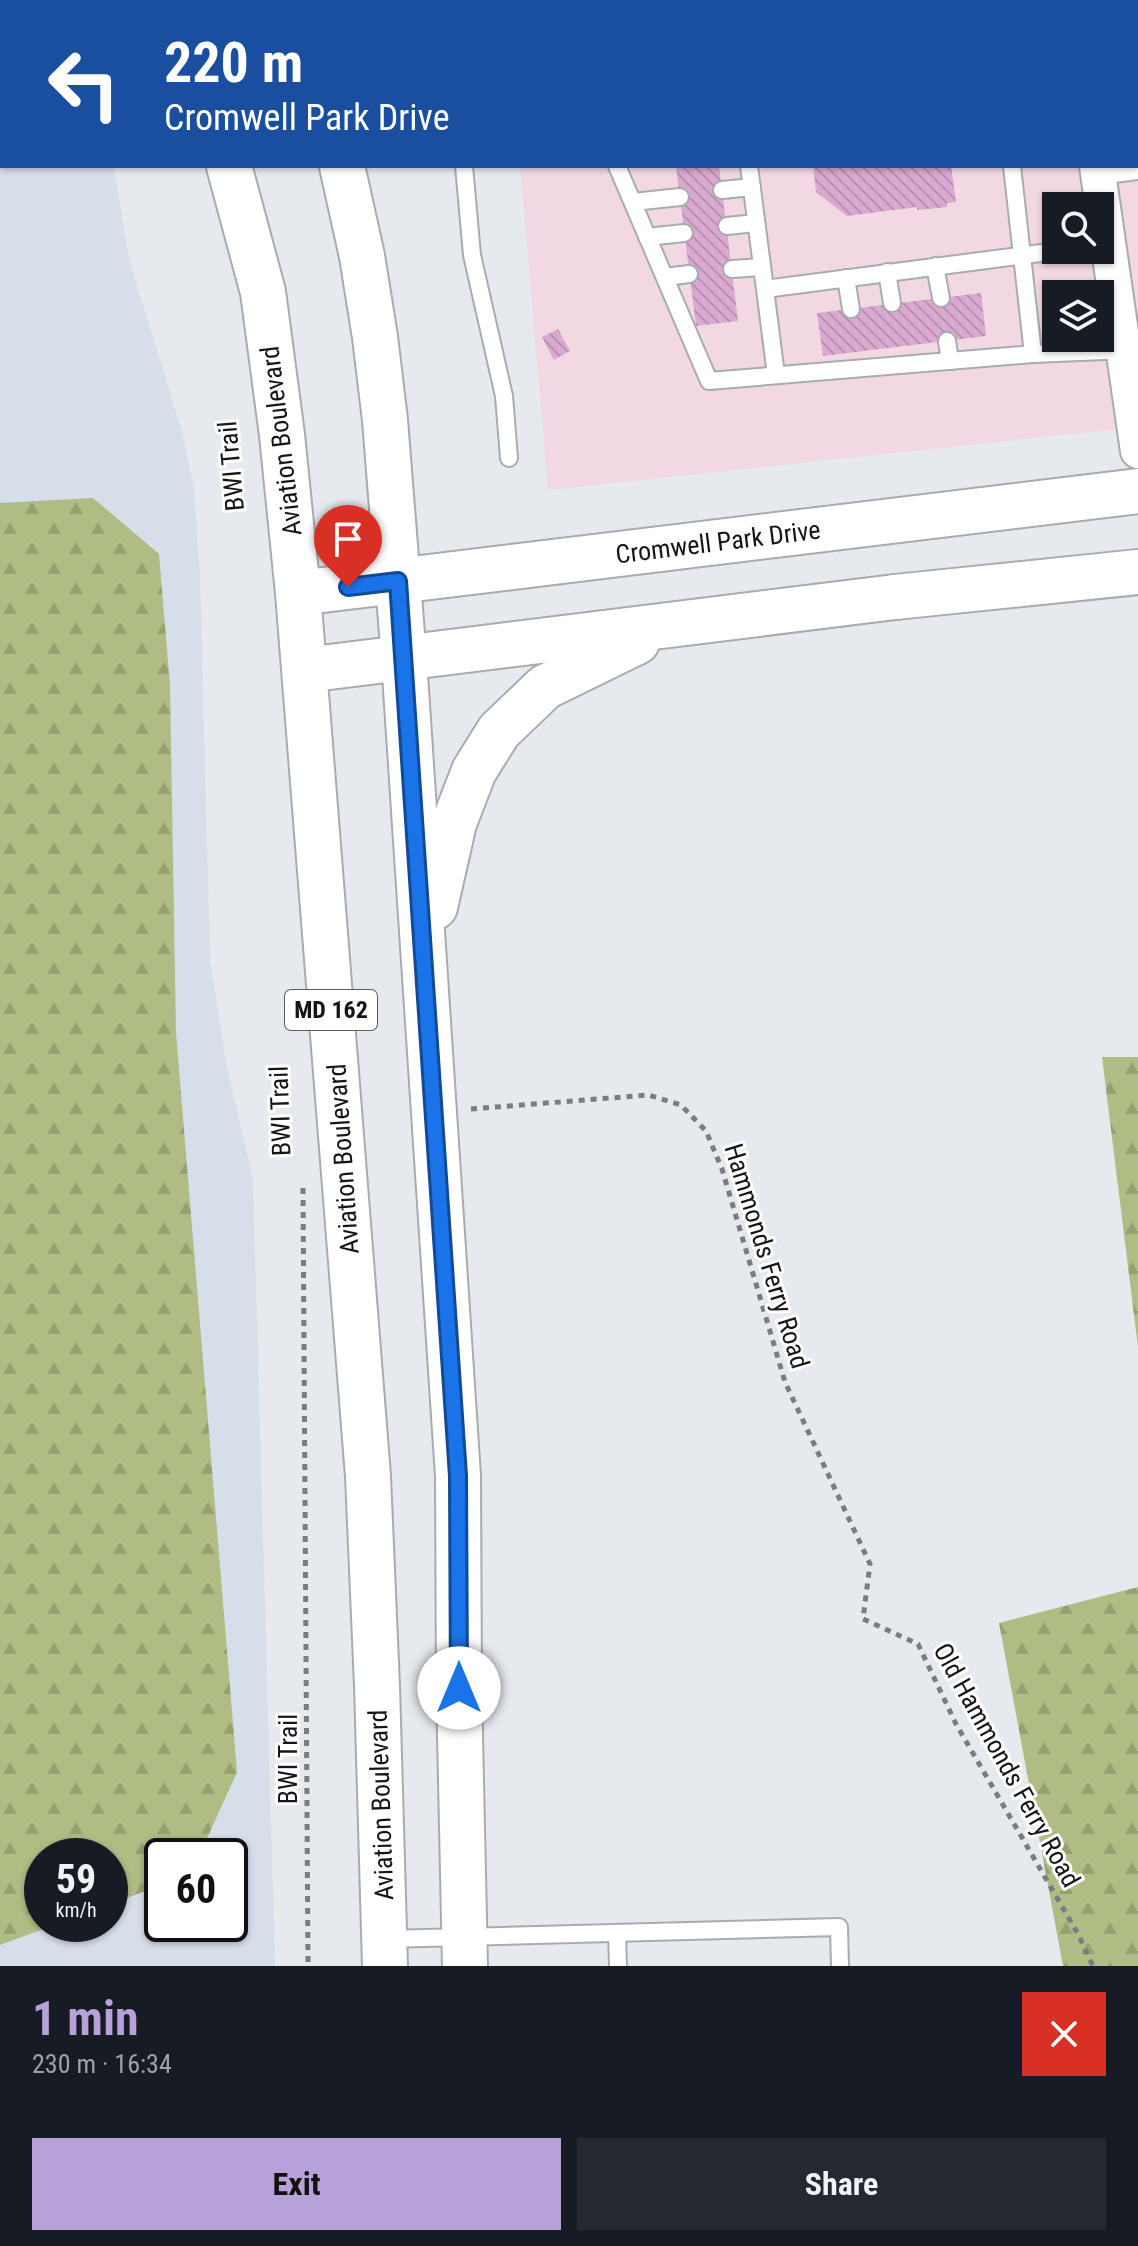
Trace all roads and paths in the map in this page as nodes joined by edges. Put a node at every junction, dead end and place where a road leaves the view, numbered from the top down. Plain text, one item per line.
1 (230, 168) edge
2 (342, 168) edge
3 (464, 168) edge
4 (618, 168) edge
5 (749, 168) edge
6 (1012, 168) edge
7 (1098, 171) edge
8 (1138, 171) edge
9 (752, 187) junction
10 (722, 190) dead end
11 (1100, 192) edge
12 (680, 197) dead end
13 (633, 202) junction
14 (756, 223) junction
15 (727, 226) dead end
16 (684, 233) dead end
17 (647, 237) junction
18 (1042, 252) edge
19 (1022, 254) junction
20 (1109, 264) edge
21 (935, 266) junction
22 (762, 267) junction
23 (732, 269) dead end
24 (887, 272) junction
25 (689, 274) dead end
26 (665, 277) junction
27 (846, 278) junction
28 (765, 289) junction
29 (941, 298) dead end
30 (892, 303) dead end
31 (851, 309) dead end
32 (947, 341) dead end
33 (898, 346) dead end
34 (1131, 350) edge
35 (1033, 354) junction
36 (950, 361) junction
37 (900, 365) junction
38 (776, 375) junction
39 (1138, 451) edge
40 (509, 458) dead end
41 (1138, 491) edge
42 (1138, 554) edge
43 (1138, 572) edge
44 (398, 581) junction
45 (298, 593) junction
46 (895, 597) junction
47 (669, 626) junction
48 (404, 659) junction
49 (305, 670) junction
50 (424, 956) junction
51 (434, 1111) junction
52 (303, 1178) dead end
53 (870, 1564) joint
54 (617, 1933) junction
55 (465, 1952) edge
56 (385, 1953) edge
57 (308, 1966) edge
58 (618, 1966) edge
59 (840, 1966) edge
60 (1093, 1966) edge

1 - 45 main road, Aviation Boulevard / MD 162
2 - 44 main road
3 - 40 lane
4 - 13 lane
5 - 9 lane
6 - 19 lane
7 - 8 lane
7 - 11 street
9 - 10 lane
9 - 14 lane
12 - 13 lane
13 - 17 lane
14 - 15 lane
14 - 22 lane
16 - 17 lane
17 - 26 lane
18 - 19 lane
19 - 21 lane
19 - 35 lane
20 - 34 street
21 - 24 lane
21 - 29 lane
22 - 23 lane
22 - 28 lane
24 - 27 lane
24 - 30 lane
25 - 26 lane
26 - 38 lane
27 - 28 lane
27 - 31 lane
28 - 38 lane
32 - 36 lane
33 - 37 lane
34 - 35 lane
34 - 39 street
35 - 36 lane
36 - 37 lane
37 - 38 lane
41 - 44 main road, Cromwell Park Drive
42 - 46 street
43 - 46 main road
44 - 45 main road, Cromwell Park Drive
44 - 48 main road
45 - 49 main road, Aviation Boulevard / MD 162
46 - 47 main road
47 - 48 main road
47 - 50 main road
48 - 49 main road
48 - 50 main road
49 - 56 main road, Aviation Boulevard / MD 162
50 - 51 main road
51 - 53 path, Hammonds Ferry Road
51 - 55 main road
52 - 57 path, BWI Trail
53 - 60 path, Old Hammonds Ferry Road
54 - 55 lane
54 - 58 lane
54 - 59 lane
55 - 56 lane

